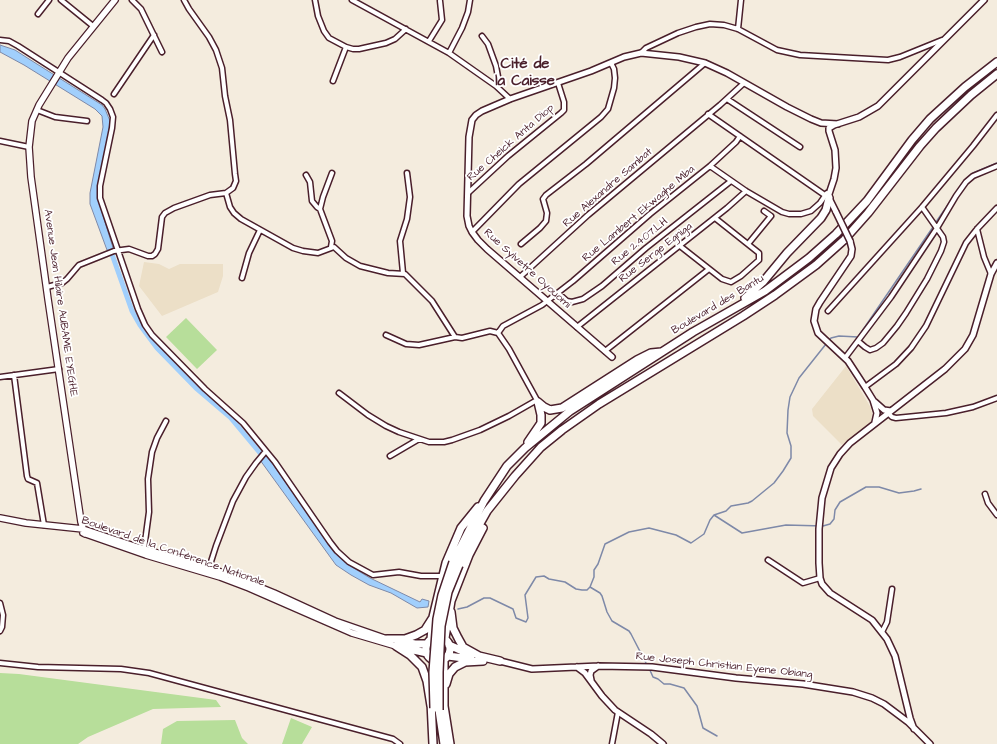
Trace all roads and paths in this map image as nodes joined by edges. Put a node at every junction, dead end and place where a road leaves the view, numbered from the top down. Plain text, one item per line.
1 (49, 0) edge
2 (61, 0) edge
3 (115, 0) edge
4 (132, 0) edge
5 (184, 0) edge
6 (315, 0) edge
7 (352, 0) edge
8 (440, 0) edge
9 (470, 0) edge
10 (742, 0) edge
11 (984, 0) edge
12 (38, 14) dead end
13 (94, 26) junction
14 (406, 29) junction
15 (738, 29) junction
16 (154, 35) junction
17 (482, 36) dead end
18 (0, 40) edge
19 (944, 40) junction
20 (429, 41) junction
21 (346, 47) junction
22 (162, 52) dead end
23 (449, 52) junction
24 (642, 53) junction
25 (997, 62) edge
26 (611, 63) junction
27 (705, 63) junction
28 (58, 73) junction
29 (997, 74) edge
30 (333, 81) dead end
31 (558, 83) junction
32 (744, 83) junction
33 (496, 86) junction
34 (114, 94) dead end
35 (510, 99) junction
36 (727, 99) junction
37 (37, 110) junction
38 (708, 114) junction
39 (997, 115) edge
40 (88, 121) dead end
41 (817, 122) junction
42 (838, 124) junction
43 (740, 136) junction
44 (831, 137) junction
45 (0, 141) edge
46 (28, 147) junction
47 (800, 147) dead end
48 (710, 166) junction
49 (997, 166) edge
50 (332, 173) dead end
51 (407, 173) dead end
52 (306, 175) dead end
53 (731, 181) junction
54 (746, 192) junction
55 (226, 193) junction
56 (468, 193) junction
57 (828, 194) junction
58 (922, 207) junction
59 (997, 208) edge
60 (320, 209) junction
61 (764, 211) dead end
62 (836, 212) junction
63 (824, 214) junction
64 (714, 218) junction
65 (937, 228) junction
66 (977, 229) junction
67 (260, 230) junction
68 (472, 232) junction
69 (521, 244) dead end
70 (748, 244) junction
71 (680, 246) junction
72 (331, 247) junction
73 (115, 251) junction
74 (997, 263) edge
75 (709, 269) junction
76 (403, 273) junction
77 (991, 274) junction
78 (520, 277) junction
79 (242, 278) dead end
80 (47, 286) junction
81 (558, 293) junction
82 (547, 302) junction
83 (828, 311) dead end
84 (722, 315) junction
85 (577, 327) junction
86 (498, 333) junction
87 (386, 334) dead end
88 (455, 338) junction
89 (858, 341) junction
90 (606, 351) junction
91 (662, 352) junction
92 (612, 357) dead end
93 (845, 358) junction
94 (59, 369) junction
95 (14, 375) junction
96 (0, 377) edge
97 (865, 387) junction
98 (339, 393) dead end
99 (997, 398) edge
100 (873, 400) junction
101 (537, 401) junction
102 (889, 412) junction
103 (166, 421) dead end
104 (874, 423) junction
105 (419, 439) junction
106 (525, 448) junction
107 (266, 451) junction
108 (390, 456) dead end
109 (503, 490) junction
110 (985, 494) dead end
111 (484, 501) junction
112 (997, 516) edge
113 (0, 518) edge
114 (44, 525) junction
115 (84, 531) junction
116 (144, 549) junction
117 (768, 560) dead end
118 (456, 564) junction
119 (210, 568) junction
120 (442, 576) junction
121 (820, 578) junction
122 (892, 589) dead end
123 (0, 603) edge
124 (451, 603) junction
125 (433, 617) junction
126 (0, 631) edge
127 (882, 632) junction
128 (387, 638) junction
129 (429, 641) junction
130 (447, 641) junction
131 (396, 646) junction
132 (429, 655) junction
133 (446, 657) junction
134 (482, 659) junction
135 (500, 662) joint
136 (0, 664) edge
137 (599, 666) junction
138 (576, 667) junction
139 (592, 683) junction
140 (444, 694) junction
141 (908, 707) junction
142 (435, 710) junction
143 (618, 712) junction
144 (896, 713) junction
145 (914, 729) junction
146 (400, 744) edge
147 (433, 744) edge
148 (438, 744) edge
149 (444, 744) edge
150 (450, 744) edge
151 (612, 744) edge
152 (663, 744) edge
153 (930, 744) edge

1 - 12 street
2 - 13 street
3 - 13 main road
4 - 16 street
5 - 55 street
6 - 21 street
7 - 14 street
8 - 20 street
9 - 23 street
10 - 15 street
11 - 19 street
13 - 28 main road
14 - 20 street
14 - 21 street
15 - 19 street
15 - 24 street
16 - 22 street
16 - 34 street
17 - 33 street
18 - 28 street
19 - 42 street
20 - 23 street
21 - 30 street
23 - 33 street
24 - 26 street, Rue Sylvetre Oyouomi
24 - 27 street, Rue Sylvetre Oyouomi
25 - 84 highway, Boulevard des Bantu
26 - 31 street, Rue Sylvetre Oyouomi
26 - 68 street
27 - 32 street, Rue Sylvetre Oyouomi
27 - 69 street
28 - 37 main road, Avenue Jean Hilaire AUBAME EYEGHE
28 - 73 street
29 - 109 highway, Boulevard des Bantu
31 - 35 street, Rue Sylvetre Oyouomi
31 - 56 street, Rue Cheick Anta Diop
32 - 36 street
32 - 41 street, Rue Sylvetre Oyouomi
33 - 35 street
35 - 56 street, Rue Sylvetre Oyouomi
36 - 38 street
36 - 47 street
37 - 40 street
37 - 46 main road, Avenue Jean Hilaire AUBAME EYEGHE
38 - 43 street
38 - 78 street, Rue Alexandre Sambat
39 - 58 street
41 - 42 street
41 - 44 street
42 - 44 street
43 - 48 street, Rue Lambert Ekwaghe Mba
43 - 57 street
44 - 57 street
45 - 46 street
46 - 80 main road, Avenue Jean Hilaire AUBAME EYEGHE
48 - 53 street
48 - 81 street, Rue Lambert Ekwaghe Mba
49 - 65 street
50 - 60 street
51 - 76 street
52 - 60 street
53 - 54 street
53 - 81 street, Rue 2.407.LH
54 - 57 street
54 - 64 street, Rue Serge Egniga
55 - 67 street
55 - 73 street
56 - 68 street, Rue Sylvetre Oyouomi
57 - 62 street
57 - 63 highway
58 - 65 street
58 - 83 street
59 - 66 street
60 - 72 street
61 - 70 street
62 - 63 highway
62 - 93 street, bridge
63 - 84 highway
64 - 70 street
64 - 71 street, Rue Serge Egniga
65 - 89 street
65 - 89 street
66 - 77 street
66 - 97 street
67 - 72 street
67 - 79 street
68 - 78 street, Rue Sylvetre Oyouomi
70 - 75 street
71 - 75 street
71 - 85 street, Rue Serge Egniga
72 - 76 street
73 - 80 street
73 - 107 street
74 - 77 street
75 - 90 street
76 - 88 street
77 - 102 street
78 - 82 street, Rue Sylvetre Oyouomi
80 - 94 main road, Avenue Jean Hilaire AUBAME EYEGHE
81 - 82 street, Rue Lambert Ekwaghe Mba
82 - 85 street, Rue Sylvetre Oyouomi
82 - 86 street, Rue Lambert Ekwaghe Mba
84 - 91 highway, Boulevard des Bantu
85 - 90 street, Rue Sylvetre Oyouomi
86 - 88 street
86 - 101 street
87 - 88 street
89 - 93 street
90 - 92 street, Rue Sylvetre Oyouomi
91 - 101 highway
91 - 106 highway, Boulevard des Bantu
93 - 97 street
94 - 95 street
94 - 115 main road, Avenue Jean Hilaire AUBAME EYEGHE
95 - 96 street
95 - 114 street
97 - 100 street
98 - 105 street
99 - 102 street
100 - 102 street
100 - 104 street
101 - 105 street
101 - 106 highway
102 - 104 street
103 - 116 street
104 - 121 street
105 - 108 street
106 - 111 highway, Boulevard des Bantu
107 - 119 street
107 - 120 street
109 - 118 highway, Boulevard des Bantu
109 - 124 highway
110 - 112 street
111 - 118 highway, Boulevard des Bantu
111 - 120 highway
113 - 114 main road
114 - 115 main road, Boulevard de la Conférence Nationale
115 - 116 main road, Boulevard de la Conférence Nationale
115 - 131 main road, Boulevard de la Conférence Nationale
116 - 119 main road, Boulevard de la Conférence Nationale
117 - 121 street
118 - 142 highway, bridge
119 - 128 main road, Boulevard de la Conférence Nationale
120 - 125 highway
121 - 127 street
122 - 127 street
123 - 126 street
124 - 130 highway
124 - 134 highway
125 - 128 highway
125 - 129 highway
127 - 141 street
128 - 129 highway
129 - 130 highway
129 - 132 highway
130 - 133 highway
130 - 134 highway
131 - 132 highway
131 - 142 highway
132 - 133 highway
132 - 142 highway
133 - 134 highway
133 - 140 highway
134 - 135 highway
134 - 140 highway
135 - 138 street, Rue Joseph Christian Eyene Obiang
136 - 146 street
137 - 138 street, Rue Joseph Christian Eyene Obiang
137 - 139 street
137 - 144 street, Rue Joseph Christian Eyene Obiang
138 - 139 street
139 - 143 street
140 - 150 highway
141 - 144 street
141 - 145 street
142 - 147 highway
142 - 148 highway
142 - 149 highway
143 - 151 street
143 - 152 street
144 - 145 street, Rue Joseph Christian Eyene Obiang
145 - 153 street, Rue Joseph Christian Eyene Obiang

